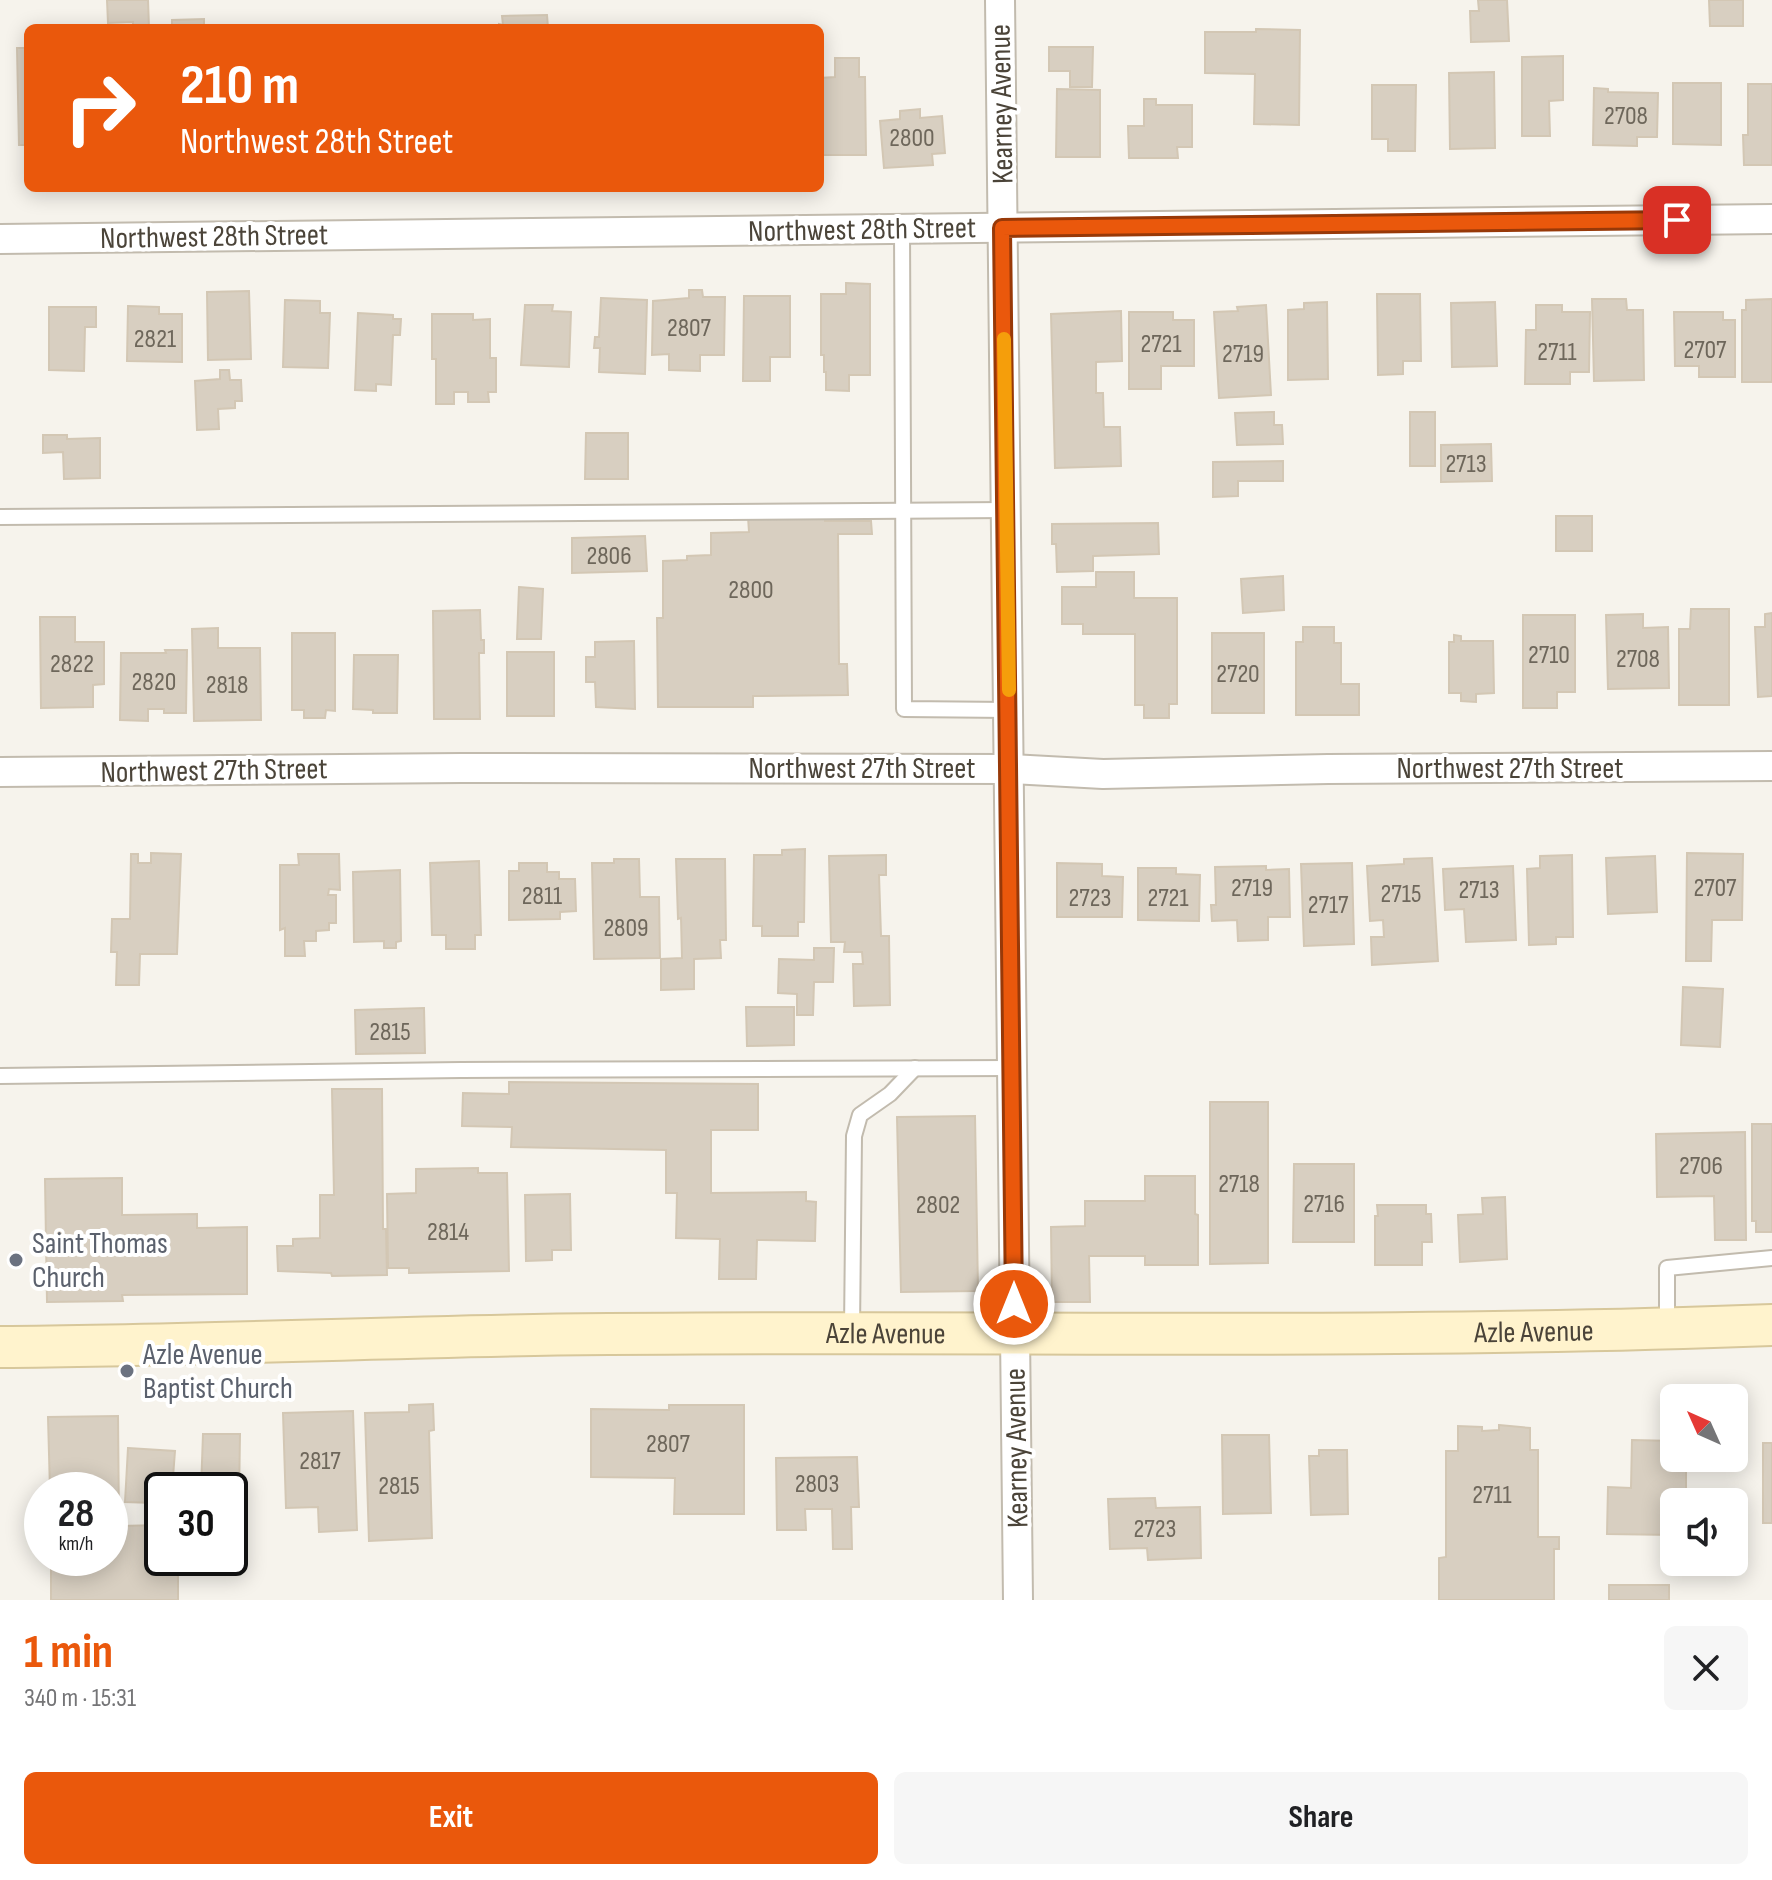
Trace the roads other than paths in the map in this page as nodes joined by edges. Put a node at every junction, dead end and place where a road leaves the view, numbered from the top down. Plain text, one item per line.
1 (1000, 0) edge
2 (1772, 219) edge
3 (1002, 228) junction
4 (902, 229) junction
5 (0, 239) edge
6 (1007, 510) junction
7 (904, 512) junction
8 (0, 517) edge
9 (1009, 710) junction
10 (1772, 766) edge
11 (1010, 769) junction
12 (0, 772) edge
13 (915, 1068) junction
14 (1012, 1068) junction
15 (0, 1076) edge
16 (1772, 1258) edge
17 (1772, 1325) edge
18 (1666, 1329) junction
19 (1015, 1333) junction
20 (852, 1334) junction
21 (0, 1347) edge
22 (1018, 1600) edge

1 - 3 street, Kearney Avenue
2 - 3 street, Northwest 28th Street
3 - 4 street, Northwest 28th Street
3 - 6 street, Kearney Avenue
4 - 5 street, Northwest 28th Street
4 - 7 lane
6 - 7 lane
6 - 9 street, Kearney Avenue
7 - 8 lane
7 - 9 lane
9 - 11 street, Kearney Avenue
10 - 11 street, Northwest 27th Street
11 - 12 street, Northwest 27th Street
11 - 14 street, Kearney Avenue
13 - 14 lane
13 - 15 lane
13 - 20 lane
14 - 19 street, Kearney Avenue
16 - 18 lane
17 - 18 main road, Azle Avenue
18 - 19 main road, Azle Avenue
19 - 20 main road, Azle Avenue
19 - 22 street, Kearney Avenue
20 - 21 main road, Azle Avenue

